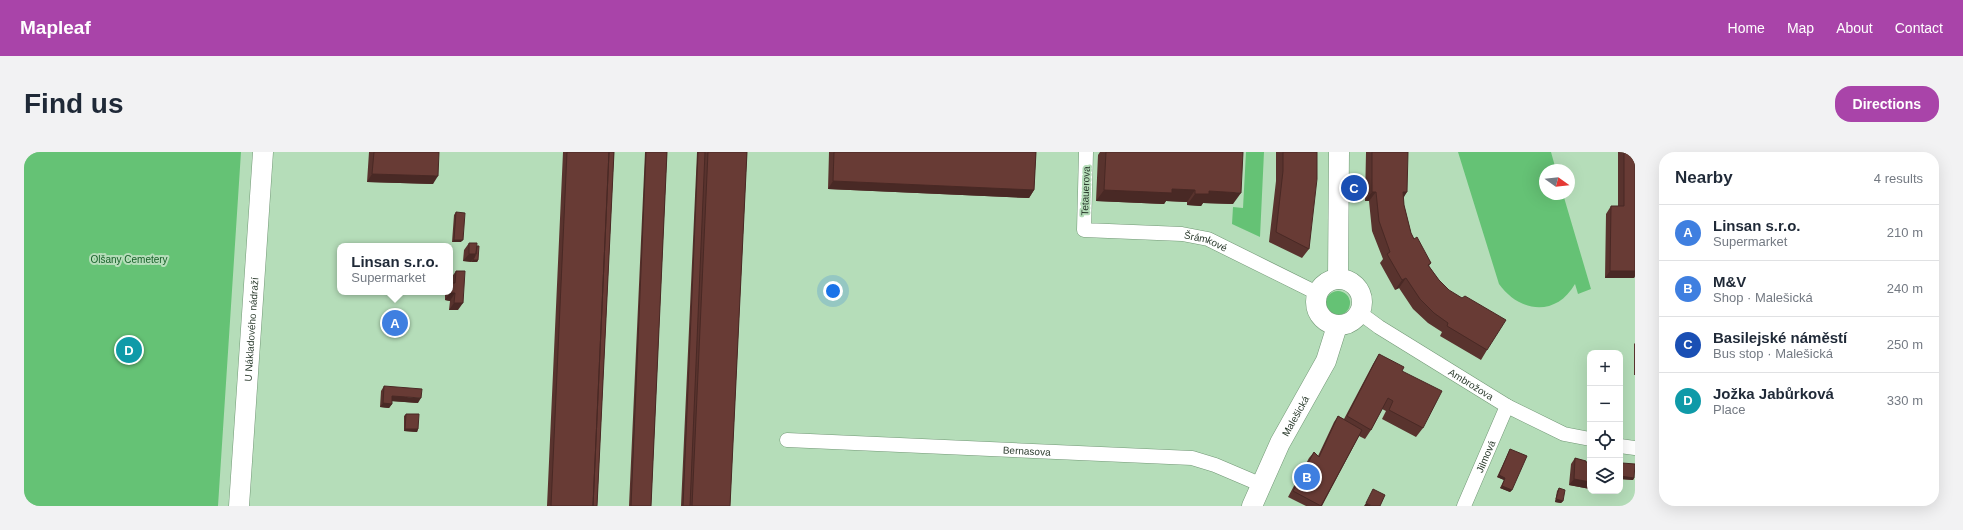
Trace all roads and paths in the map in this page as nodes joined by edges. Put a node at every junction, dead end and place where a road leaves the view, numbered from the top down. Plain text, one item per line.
1 (263, 152) edge
2 (1086, 152) edge
3 (1339, 152) edge
4 (1084, 230) joint
5 (1338, 279) junction
6 (1317, 293) junction
7 (1360, 313) junction
8 (1337, 326) junction
9 (1507, 406) junction
10 (1587, 439) edge
11 (787, 440) dead end
12 (1623, 446) edge
13 (1635, 448) edge
14 (1262, 485) junction
15 (239, 506) edge
16 (1252, 506) edge
17 (1464, 506) edge

1 - 15 street, U Nákladového nádraží
2 - 4 street, Tetauerova
3 - 5 street
4 - 6 street, Šrámkové
5 - 6 street
5 - 7 street
6 - 8 street
7 - 8 street
7 - 9 street, Ambrožova
8 - 14 street, Malešická
9 - 10 street, Ambrožova
9 - 17 street, Jilmová
11 - 14 street, Bernasova
12 - 13 street
14 - 16 street, Malešická

